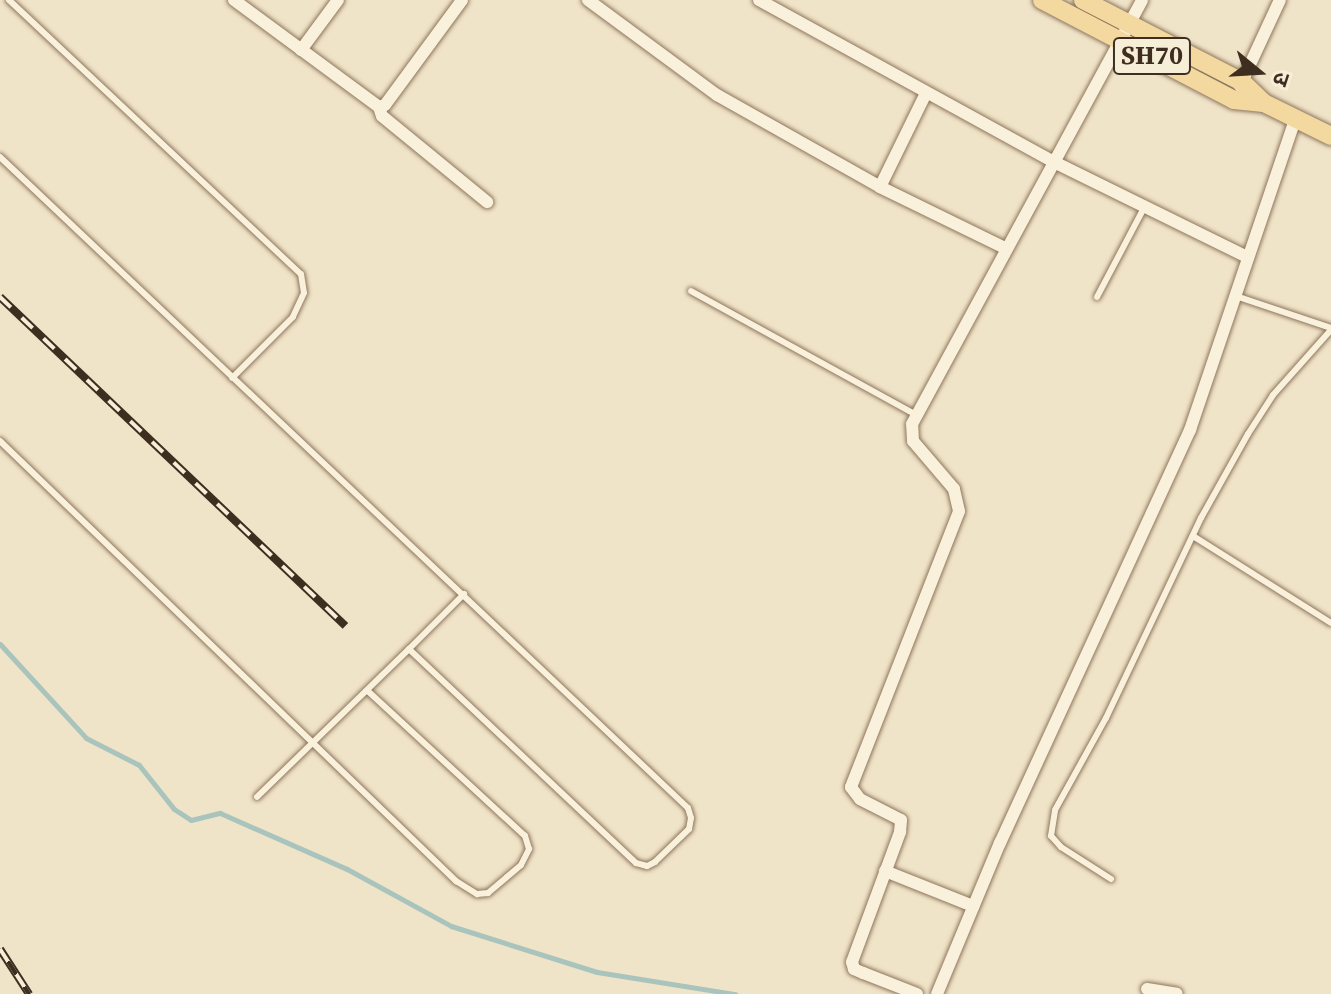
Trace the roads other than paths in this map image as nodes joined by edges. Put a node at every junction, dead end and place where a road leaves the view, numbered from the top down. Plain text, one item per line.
1 (9, 0) edge
2 (234, 0) edge
3 (338, 0) edge
4 (462, 0) edge
5 (588, 0) edge
6 (759, 0) edge
7 (1042, 0) edge
8 (1083, 0) edge
9 (1142, 0) edge
10 (1280, 0) edge
11 (1126, 32) junction
12 (301, 50) junction
13 (1238, 91) junction
14 (926, 93) junction
15 (379, 107) junction
16 (1295, 119) junction
17 (1331, 136) edge
18 (0, 157) edge
19 (1054, 162) junction
20 (880, 187) junction
21 (487, 202) dead end
22 (1144, 208) junction
23 (1007, 249) junction
24 (1247, 257) junction
25 (691, 291) dead end
26 (1235, 296) junction
27 (1097, 297) dead end
28 (1331, 329) edge
29 (232, 378) junction
30 (915, 414) junction
31 (0, 441) edge
32 (1193, 536) junction
33 (464, 594) junction
34 (1331, 623) edge
35 (409, 649) junction
36 (367, 690) junction
37 (311, 745) junction
38 (257, 797) dead end
39 (885, 871) junction
40 (1111, 879) dead end
41 (973, 906) junction
42 (1147, 989) dead end
43 (917, 994) edge
44 (937, 994) edge
45 (1177, 994) edge

1 - 29 lane
2 - 12 street
3 - 12 street
4 - 15 street
5 - 20 street
6 - 14 street
7 - 11 main road, SH70
8 - 11 main road, SH70
9 - 11 street
10 - 13 street
11 - 13 main road, SH70
11 - 19 street
12 - 15 street
13 - 16 main road, SH70
14 - 19 street
14 - 20 street
15 - 21 street
16 - 17 main road, SH70
16 - 24 street
18 - 29 lane
19 - 22 street
19 - 23 street
20 - 23 street
22 - 24 street
22 - 27 lane
23 - 30 street
24 - 26 street
25 - 30 lane
26 - 28 lane
26 - 41 street
28 - 32 lane
29 - 33 lane
30 - 39 street
31 - 37 lane
32 - 34 lane
32 - 40 lane
33 - 35 lane
33 - 35 lane
35 - 36 lane
36 - 37 lane
36 - 37 lane
37 - 38 lane
39 - 41 street
39 - 43 street
41 - 44 street
42 - 45 street

